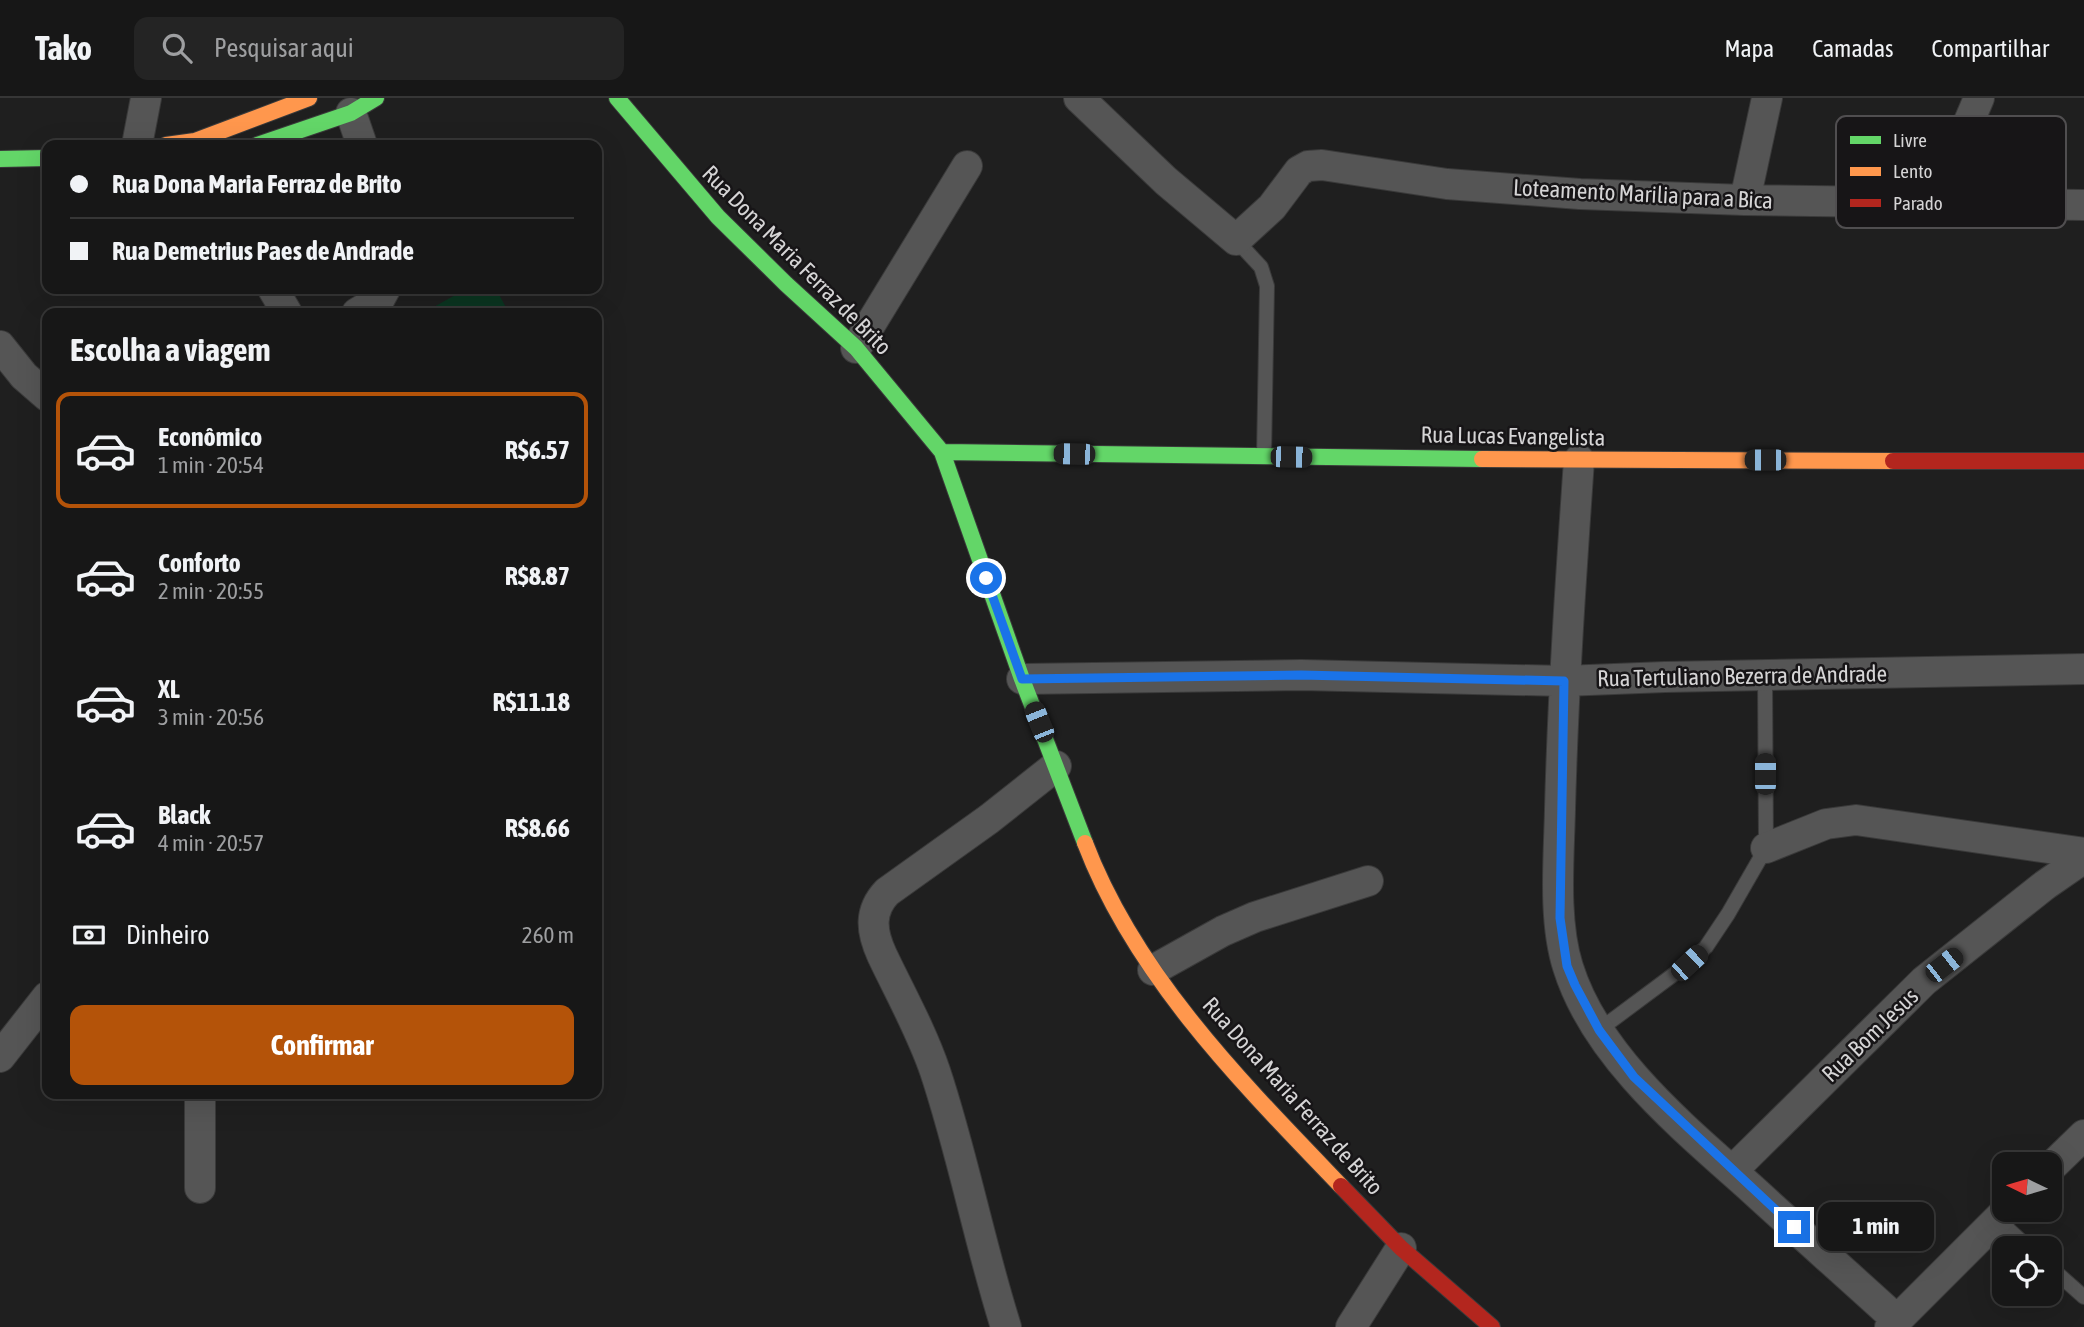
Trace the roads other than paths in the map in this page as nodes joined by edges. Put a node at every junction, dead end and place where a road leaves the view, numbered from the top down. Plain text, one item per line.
1 (146, 98) edge
2 (309, 98) edge
3 (617, 98) edge
4 (1079, 98) edge
5 (1767, 98) edge
6 (1979, 98) edge
7 (364, 105) edge
8 (1971, 116) edge
9 (138, 140) edge
10 (204, 140) edge
11 (270, 140) edge
12 (362, 140) edge
13 (42, 158) edge
14 (0, 159) edge
15 (967, 166) dead end
16 (1745, 200) junction
17 (1836, 202) edge
18 (2066, 205) edge
19 (2084, 205) edge
20 (1236, 240) junction
21 (382, 294) edge
22 (365, 308) edge
23 (0, 346) edge
24 (856, 348) junction
25 (42, 392) edge
26 (942, 452) junction
27 (1264, 456) junction
28 (1579, 460) junction
29 (2084, 461) edge
30 (2084, 669) edge
31 (1765, 675) junction
32 (1022, 679) junction
33 (1564, 681) junction
34 (1056, 766) junction
35 (1766, 848) junction
36 (2084, 853) edge
37 (2084, 859) edge
38 (1368, 881) dead end
39 (1153, 970) junction
40 (42, 1003) edge
41 (1599, 1030) junction
42 (0, 1057) edge
43 (200, 1099) edge
44 (2084, 1135) edge
45 (2062, 1156) edge
46 (1732, 1171) junction
47 (200, 1188) dead end
48 (1995, 1222) edge
49 (2009, 1222) edge
50 (2020, 1236) edge
51 (1401, 1248) junction
52 (2062, 1278) edge
53 (2084, 1297) edge
54 (1893, 1324) edge
55 (1006, 1327) edge
56 (1351, 1327) edge
57 (1492, 1327) edge

1 - 9 street
2 - 10 street
3 - 24 street, Rua Dona Maria Ferraz de Brito
4 - 20 street
5 - 16 street
6 - 8 street
7 - 11 street
7 - 12 street
13 - 14 street
15 - 24 street
16 - 17 street, Loteamento Marilia para a Bica
16 - 20 street, Loteamento Marilia para a Bica
18 - 19 street, Loteamento Marilia para a Bica
20 - 27 lane
21 - 22 street
23 - 25 street
24 - 26 street, Rua Dona Maria Ferraz de Brito
26 - 27 street, Rua Lucas Evangelista
26 - 32 street, Rua Dona Maria Ferraz de Brito
27 - 28 street, Rua Lucas Evangelista
28 - 29 street, Rua Lucas Evangelista
28 - 33 street
30 - 31 street, Rua Tertuliano Bezerra de Andrade
31 - 33 street, Rua Tertuliano Bezerra de Andrade
31 - 35 lane
32 - 33 street, Rua Tertuliano Bezerra de Andrade
32 - 34 street, Rua Dona Maria Ferraz de Brito
33 - 41 street
34 - 39 street, Rua Dona Maria Ferraz de Brito
34 - 55 street
35 - 36 street
35 - 41 lane
37 - 46 street, Rua Bom Jesus
38 - 39 street
39 - 51 street, Rua Dona Maria Ferraz de Brito
40 - 42 street
41 - 46 street
43 - 47 street
44 - 45 street
46 - 54 street
48 - 54 street
49 - 50 lane
51 - 56 street
51 - 57 street, Rua Dona Maria Ferraz de Brito
52 - 53 lane

